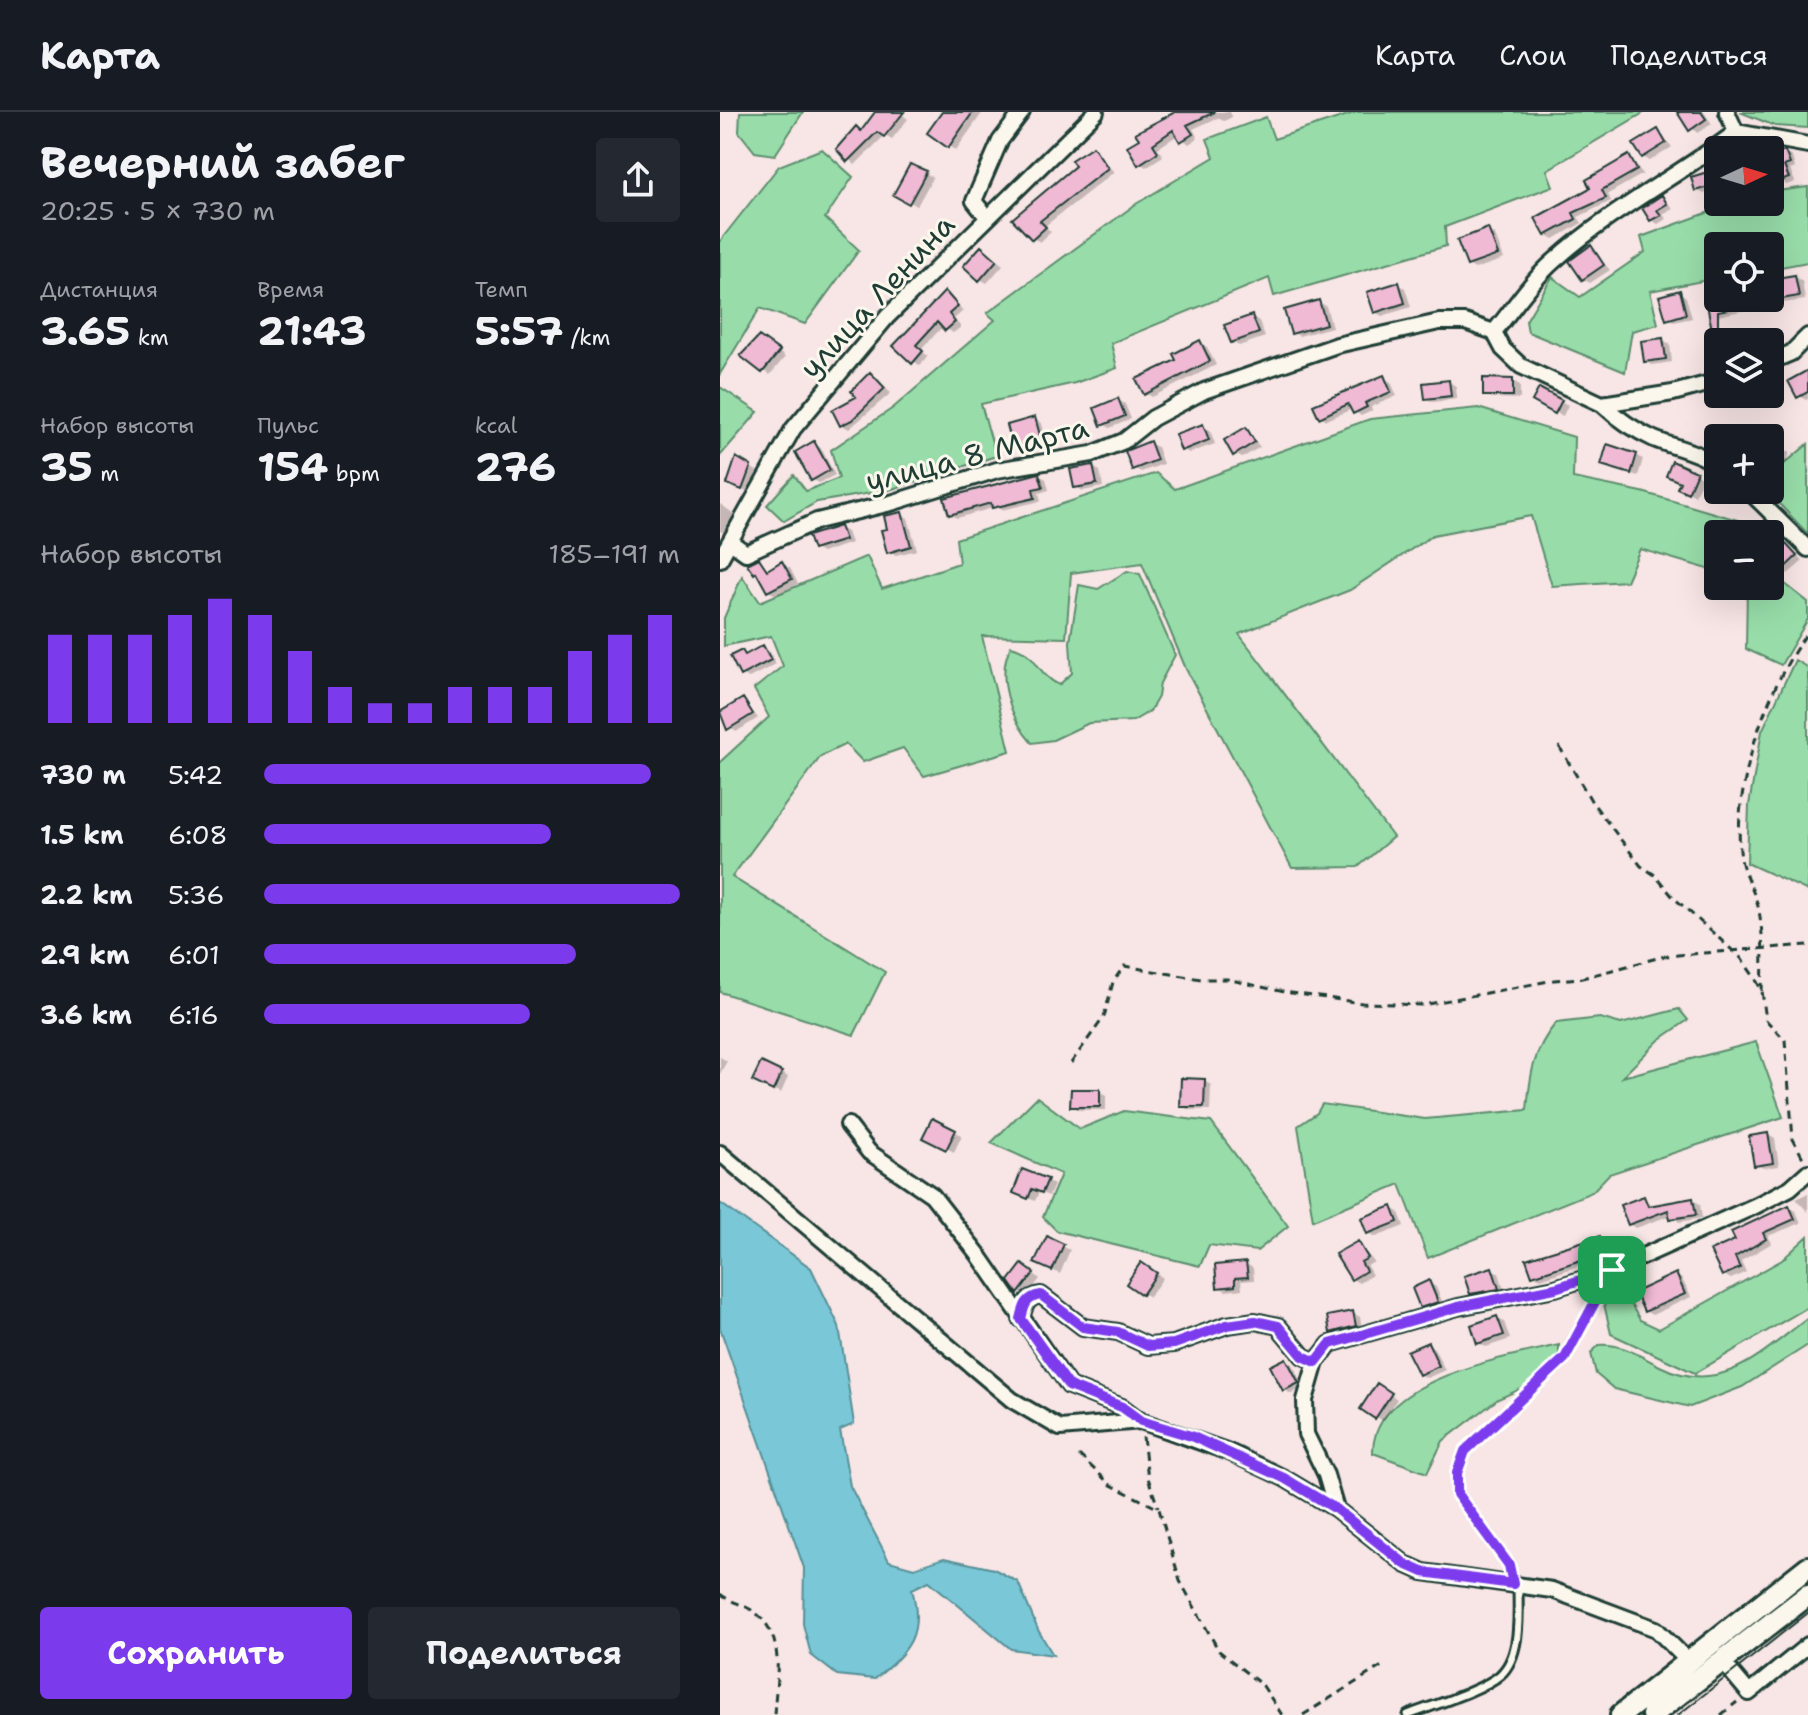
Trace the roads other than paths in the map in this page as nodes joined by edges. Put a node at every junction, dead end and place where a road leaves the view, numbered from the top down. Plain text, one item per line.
1 (1022, 112) edge
2 (1727, 112) edge
3 (1087, 114) edge
4 (1736, 132) junction
5 (1808, 145) edge
6 (986, 216) junction
7 (1494, 332) junction
8 (1808, 336) edge
9 (1784, 356) edge
10 (1704, 385) edge
11 (1602, 404) junction
12 (1704, 460) edge
13 (1762, 504) edge
14 (732, 543) junction
15 (1808, 549) edge
16 (720, 559) edge
17 (848, 1125) dead end
18 (720, 1153) edge
19 (1808, 1169) edge
20 (1021, 1319) junction
21 (1316, 1362) junction
22 (1141, 1421) junction
23 (1336, 1509) junction
24 (1808, 1567) edge
25 (1515, 1584) junction
26 (1808, 1595) edge
27 (1808, 1645) edge
28 (1722, 1661) junction
29 (1690, 1663) junction
30 (1408, 1715) edge
31 (1621, 1715) edge
32 (1652, 1715) edge

1 - 6 street
2 - 4 street
3 - 6 street, улица Ленина
4 - 5 street
4 - 7 street
6 - 14 street, улица Ленина
7 - 11 street
7 - 14 street, улица 8 Марта
8 - 9 street
10 - 11 street
11 - 12 street
13 - 15 street
14 - 16 street, улица Ленина
17 - 20 street
18 - 22 street
19 - 21 street
20 - 21 street
20 - 22 street
21 - 23 street
22 - 23 street
23 - 25 street
24 - 29 main road
25 - 29 street
25 - 30 lane
26 - 28 main road
27 - 28 street
28 - 32 main road
29 - 31 main road

